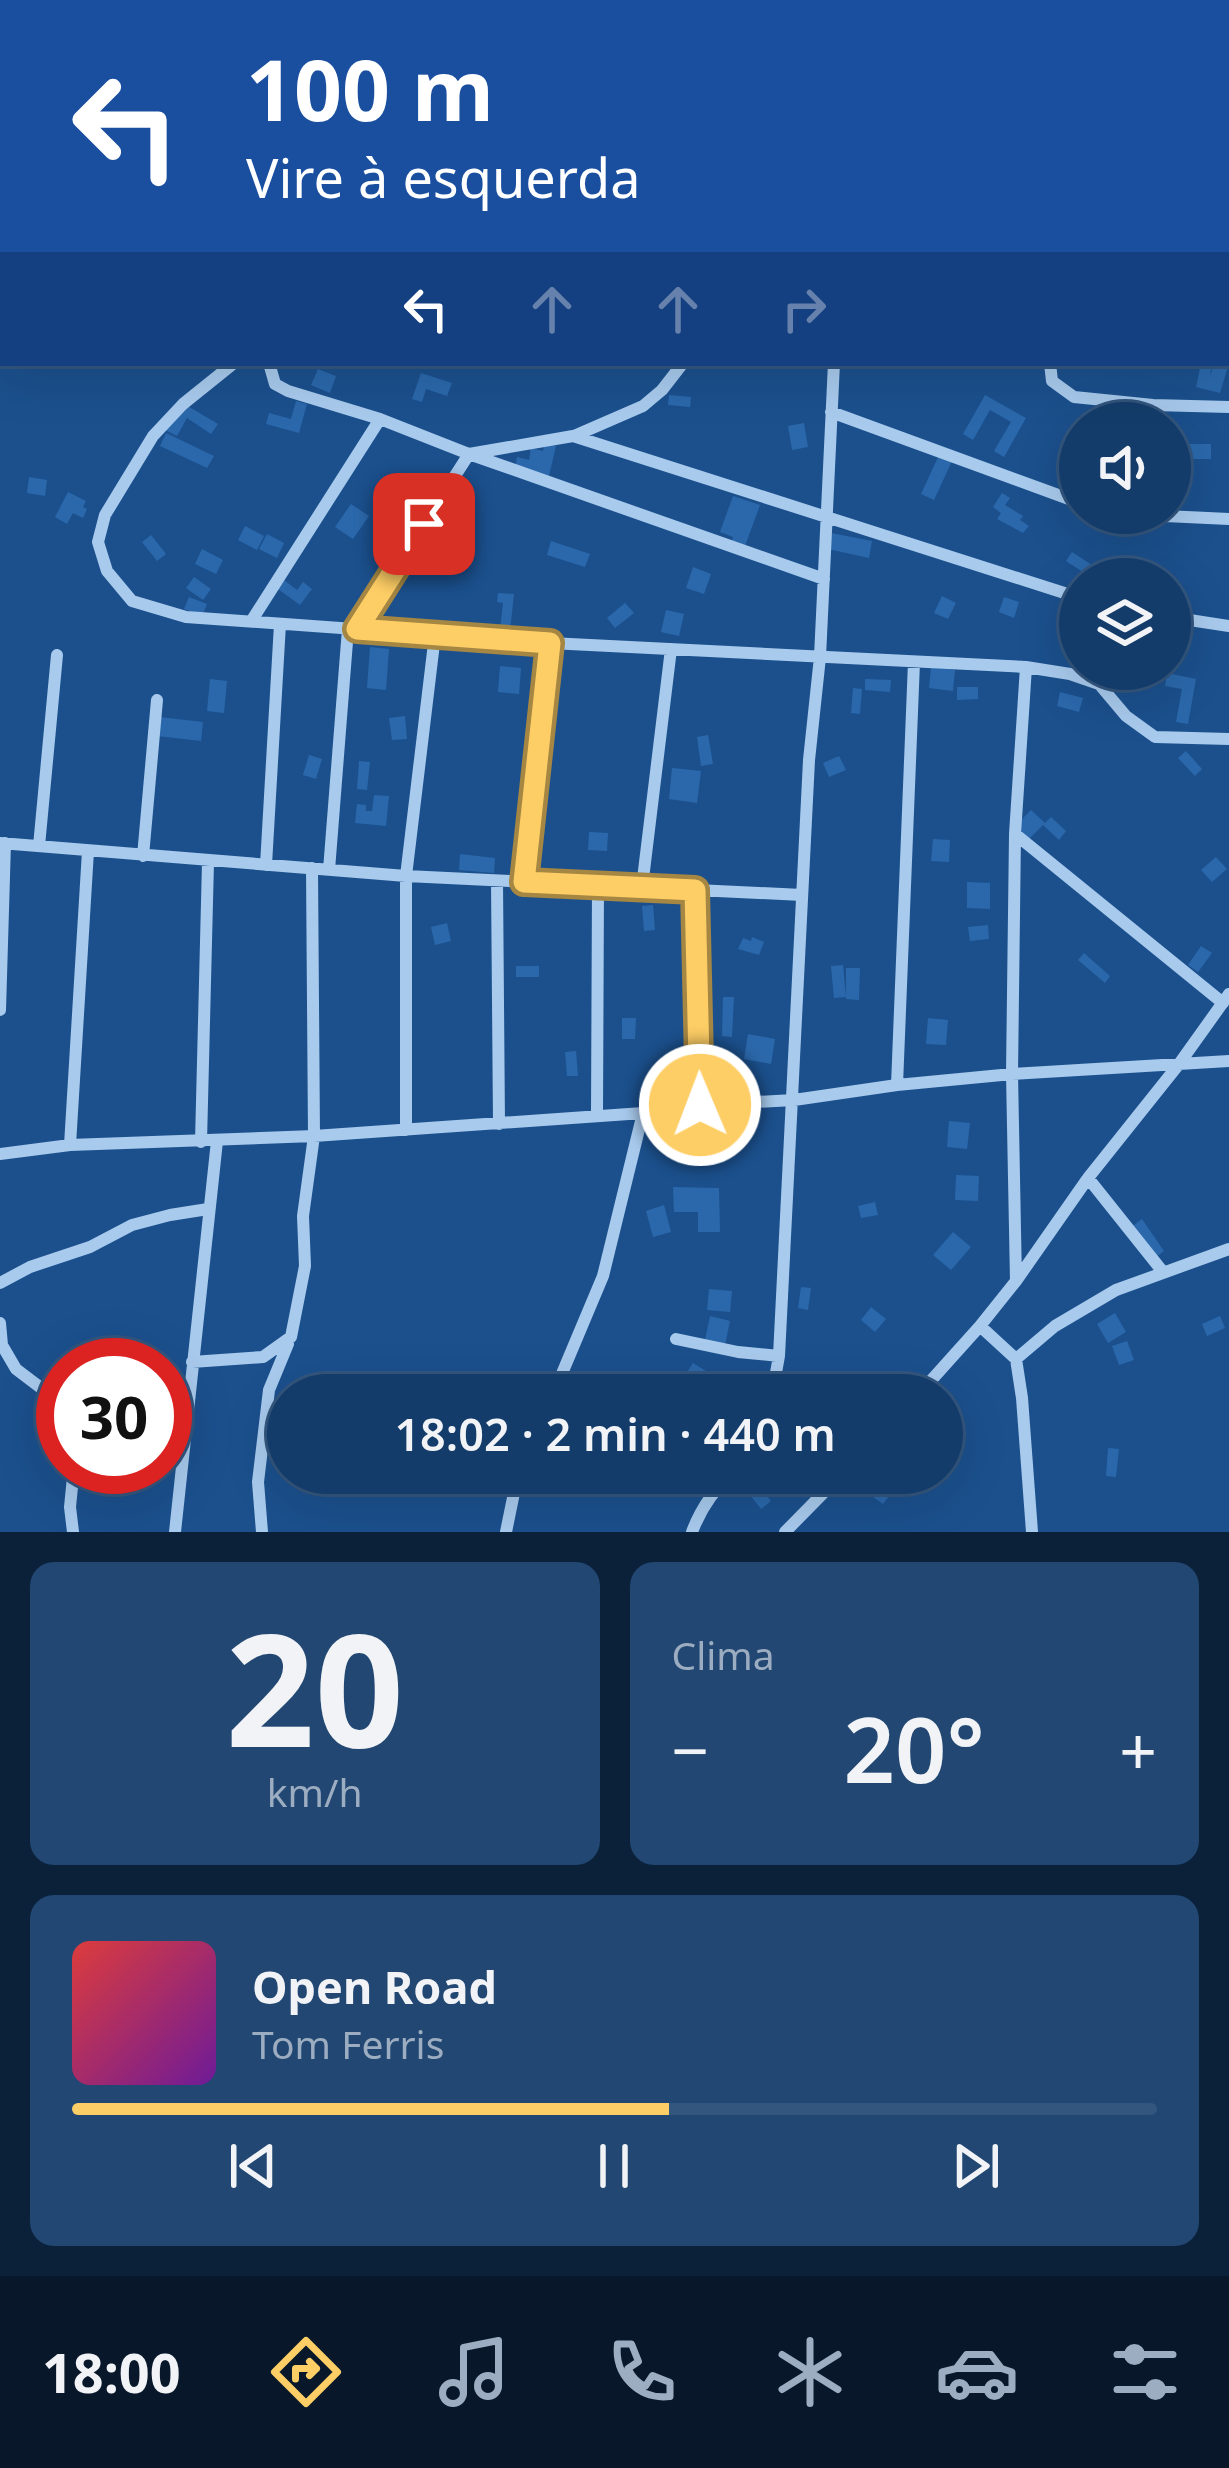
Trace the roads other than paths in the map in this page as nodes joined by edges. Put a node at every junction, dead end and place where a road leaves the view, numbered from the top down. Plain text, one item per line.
1 (230, 366) edge
2 (269, 366) edge
3 (681, 366) edge
4 (834, 366) edge
5 (1050, 366) edge
6 (1229, 407) edge
7 (831, 412) junction
8 (380, 419) junction
9 (573, 436) junction
10 (469, 454) junction
11 (1059, 495) edge
12 (1191, 517) edge
13 (827, 519) junction
14 (1229, 519) edge
15 (824, 579) junction
16 (1059, 591) edge
17 (252, 620) junction
18 (1191, 620) edge
19 (280, 624) junction
20 (1229, 626) edge
21 (352, 629) junction
22 (435, 635) junction
23 (550, 643) junction
24 (671, 649) junction
25 (57, 655) dead end
26 (820, 657) junction
27 (914, 662) junction
28 (1026, 667) junction
29 (157, 700) dead end
30 (1229, 740) edge
31 (1015, 834) junction
32 (2, 843) edge
33 (38, 846) junction
34 (88, 851) junction
35 (143, 856) junction
36 (208, 862) junction
37 (266, 866) junction
38 (312, 868) junction
39 (328, 870) junction
40 (406, 877) junction
41 (497, 881) junction
42 (524, 882) junction
43 (598, 885) junction
44 (643, 887) junction
45 (695, 890) junction
46 (802, 895) junction
47 (1226, 999) edge
48 (0, 1010) edge
49 (1229, 1060) edge
50 (1179, 1064) junction
51 (1012, 1074) junction
52 (897, 1085) junction
53 (794, 1100) junction
54 (700, 1105) junction
55 (643, 1113) junction
56 (597, 1115) junction
57 (499, 1124) junction
58 (406, 1130) junction
59 (314, 1136) junction
60 (217, 1141) junction
61 (200, 1142) junction
62 (70, 1145) junction
63 (0, 1154) edge
64 (1088, 1178) junction
65 (208, 1209) junction
66 (1229, 1249) edge
67 (1163, 1272) junction
68 (1016, 1281) junction
69 (0, 1283) edge
70 (0, 1323) edge
71 (980, 1326) junction
72 (291, 1337) junction
73 (676, 1339) dead end
74 (779, 1356) junction
75 (1016, 1359) junction
76 (192, 1362) joint
77 (562, 1374) edge
78 (776, 1374) edge
79 (937, 1374) edge
80 (36, 1384) edge
81 (72, 1494) edge
82 (180, 1494) edge
83 (514, 1494) edge
84 (712, 1494) edge
85 (822, 1494) edge
86 (73, 1532) edge
87 (176, 1532) edge
88 (262, 1532) edge
89 (506, 1532) edge
90 (692, 1532) edge
91 (784, 1532) edge
92 (1031, 1532) edge

1 - 17 street
2 - 8 street
3 - 9 street
4 - 7 street
5 - 6 street
7 - 11 street
7 - 13 street
8 - 10 street
8 - 17 street
9 - 10 street
9 - 13 street
10 - 15 street
10 - 21 street
12 - 14 street
13 - 15 street
13 - 16 street
15 - 26 street
17 - 19 street
18 - 20 street
19 - 21 street
19 - 37 street
21 - 22 street
21 - 39 street
22 - 23 street
22 - 40 street
23 - 24 street
23 - 42 street
24 - 26 street
24 - 44 street
25 - 33 street
26 - 27 street
26 - 46 street
27 - 28 street
27 - 52 street
28 - 30 street
28 - 31 street
29 - 35 street
31 - 47 street
31 - 51 street
32 - 33 street
32 - 48 street
33 - 34 street
34 - 35 street
34 - 62 street
35 - 36 street
36 - 37 street
36 - 61 street
37 - 38 street
38 - 39 street
38 - 59 street
39 - 40 street
40 - 41 street
40 - 58 street
41 - 42 street
41 - 57 street
42 - 43 street
43 - 44 street
43 - 56 street
44 - 45 street
45 - 46 street
45 - 54 street
46 - 53 street
47 - 50 street
49 - 50 street
50 - 51 street
50 - 64 street
51 - 52 street
51 - 68 street
52 - 53 street
53 - 54 street
53 - 74 street
54 - 55 street
55 - 56 street
55 - 77 street
56 - 57 street
57 - 58 street
58 - 59 street
59 - 60 street
59 - 72 street
60 - 61 street
60 - 65 street
61 - 62 street
62 - 63 street
64 - 67 street
64 - 68 street
65 - 69 street
65 - 76 street
66 - 67 street
67 - 75 street
68 - 71 street
70 - 80 street
71 - 75 street
71 - 79 street
72 - 76 street
72 - 88 street
73 - 74 street
74 - 78 street
75 - 92 street
81 - 86 street
82 - 87 street
83 - 89 street
84 - 90 street
85 - 91 street

